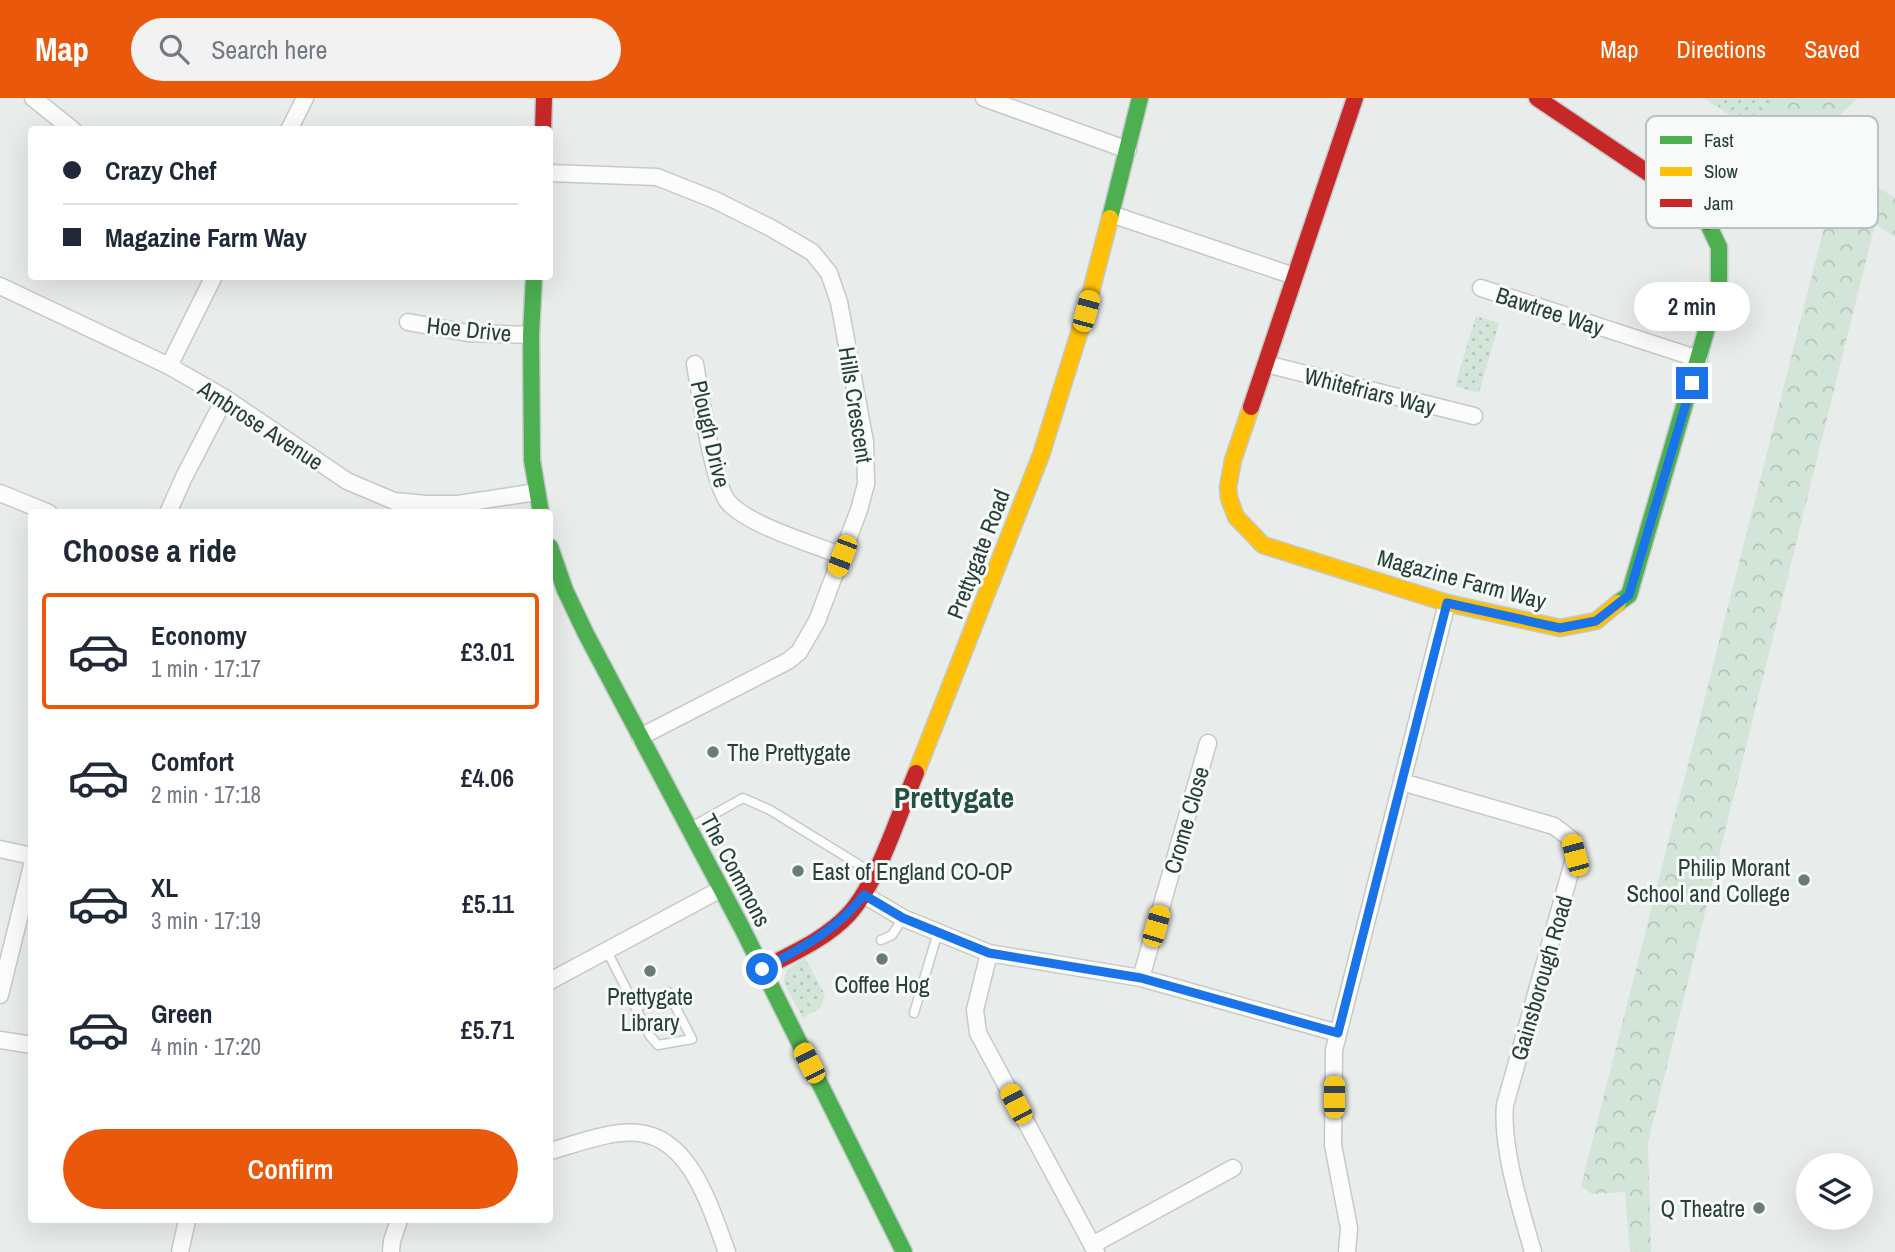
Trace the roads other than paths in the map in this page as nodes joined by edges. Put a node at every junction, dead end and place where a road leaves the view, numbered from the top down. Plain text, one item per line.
1 (33, 98) edge
2 (544, 98) edge
3 (984, 98) edge
4 (1140, 98) edge
5 (1355, 98) edge
6 (1537, 98) edge
7 (302, 99) edge
8 (68, 126) edge
9 (291, 126) edge
10 (543, 126) edge
11 (1128, 150) junction
12 (1646, 171) edge
13 (553, 173) edge
14 (1111, 214) junction
15 (1711, 228) edge
16 (1294, 276) junction
17 (212, 280) edge
18 (534, 280) edge
19 (0, 286) edge
20 (1481, 288) dead end
21 (408, 322) dead end
22 (531, 335) junction
23 (1699, 359) junction
24 (695, 364) dead end
25 (1266, 365) junction
26 (169, 366) junction
27 (225, 398) junction
28 (1474, 416) dead end
29 (536, 492) junction
30 (0, 493) edge
31 (39, 509) edge
32 (170, 509) edge
33 (540, 509) edge
34 (553, 556) edge
35 (842, 556) junction
36 (1447, 603) junction
37 (639, 737) junction
38 (1208, 743) dead end
39 (1402, 782) junction
40 (688, 829) junction
41 (0, 849) edge
42 (28, 855) edge
43 (874, 874) junction
44 (722, 889) junction
45 (28, 891) edge
46 (864, 895) junction
47 (903, 918) junction
48 (938, 932) junction
49 (881, 940) dead end
50 (607, 951) junction
51 (989, 953) junction
52 (762, 969) junction
53 (1141, 978) junction
54 (553, 979) edge
55 (0, 995) edge
56 (636, 1008) junction
57 (914, 1013) dead end
58 (1338, 1033) junction
59 (0, 1040) edge
60 (28, 1044) edge
61 (553, 1150) edge
62 (1233, 1168) dead end
63 (186, 1223) edge
64 (398, 1223) edge
65 (1094, 1249) edge
66 (180, 1252) edge
67 (391, 1252) edge
68 (727, 1252) edge
69 (904, 1252) edge
70 (1347, 1252) edge
71 (1533, 1252) edge

1 - 8 street
2 - 10 street
3 - 11 street
4 - 11 street, Prettygate Road
5 - 16 street, Magazine Farm Way
6 - 12 street, Magazine Farm Way
7 - 9 street
11 - 14 street, Prettygate Road
13 - 35 street, Hills Crescent
14 - 16 street
14 - 43 street, Prettygate Road
15 - 23 street, Magazine Farm Way
16 - 25 street, Magazine Farm Way
17 - 26 street
18 - 22 street
19 - 26 street, Ambrose Avenue
20 - 23 street, Bawtree Way
21 - 22 street, Hoe Drive
22 - 29 street
23 - 36 street, Magazine Farm Way
24 - 35 street, Plough Drive
25 - 28 street, Whitefriars Way
25 - 36 street, Magazine Farm Way
26 - 27 street, Ambrose Avenue
27 - 29 street, Ambrose Avenue
27 - 32 street
29 - 33 street
30 - 31 street
34 - 37 street, The Commons
35 - 37 street, Hills Crescent
36 - 39 street
37 - 40 street, The Commons
38 - 53 street, Crome Close
39 - 58 street
39 - 71 street, Gainsborough Road
40 - 43 lane
40 - 44 street, The Commons
41 - 42 street
43 - 46 street, Prettygate Road
44 - 50 street
44 - 52 street, The Commons
45 - 55 street
46 - 47 street
46 - 52 street, Prettygate Road
47 - 48 street
47 - 49 lane
48 - 51 street
48 - 57 lane
50 - 54 street
50 - 56 lane
51 - 53 street
51 - 65 street
52 - 69 street, The Commons
53 - 58 street
56 - 56 lane
58 - 70 street
59 - 60 street
61 - 68 street
62 - 65 street
63 - 66 street
64 - 67 street

